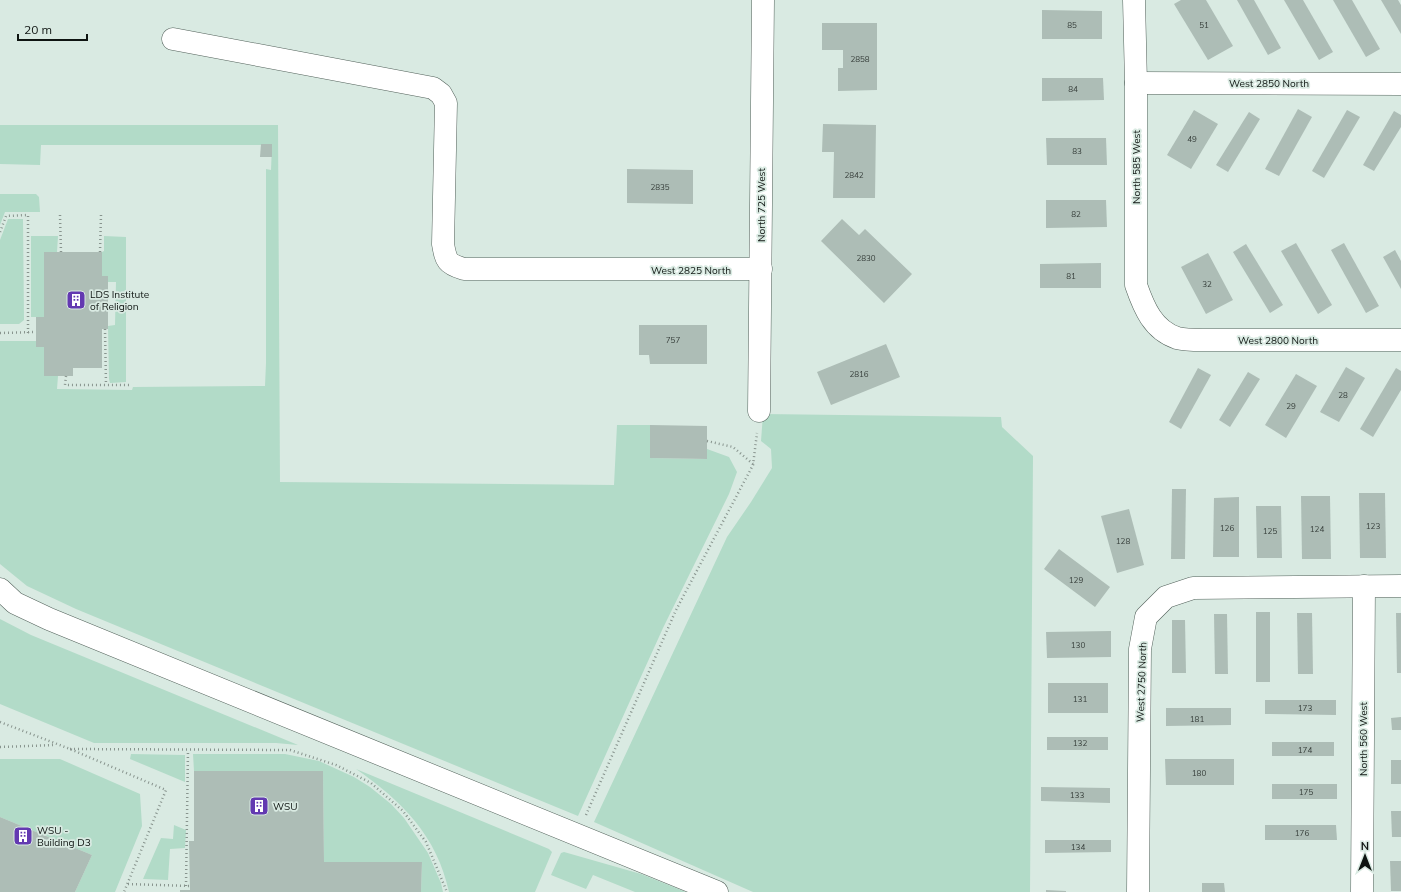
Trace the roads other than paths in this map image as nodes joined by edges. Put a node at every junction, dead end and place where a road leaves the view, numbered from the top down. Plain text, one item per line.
1 (763, 0) edge
2 (1134, 0) edge
3 (173, 39) dead end
4 (1136, 83) junction
5 (1401, 84) edge
6 (761, 269) junction
7 (1158, 328) joint
8 (1401, 340) edge
9 (759, 410) road end
10 (1364, 586) junction
11 (1401, 586) edge
12 (0, 589) edge
13 (717, 892) edge
14 (1138, 892) edge
15 (1362, 892) edge

1 - 6 street, North 725 West
2 - 4 street, North 585 West
3 - 6 street, West 2825 North
4 - 5 street, West 2850 North
4 - 7 street, North 585 West
6 - 9 street, North 725 West
7 - 8 street, West 2800 North
10 - 11 street, West 2750 North
10 - 14 street, West 2750 North
10 - 15 street, North 560 West
12 - 13 street

